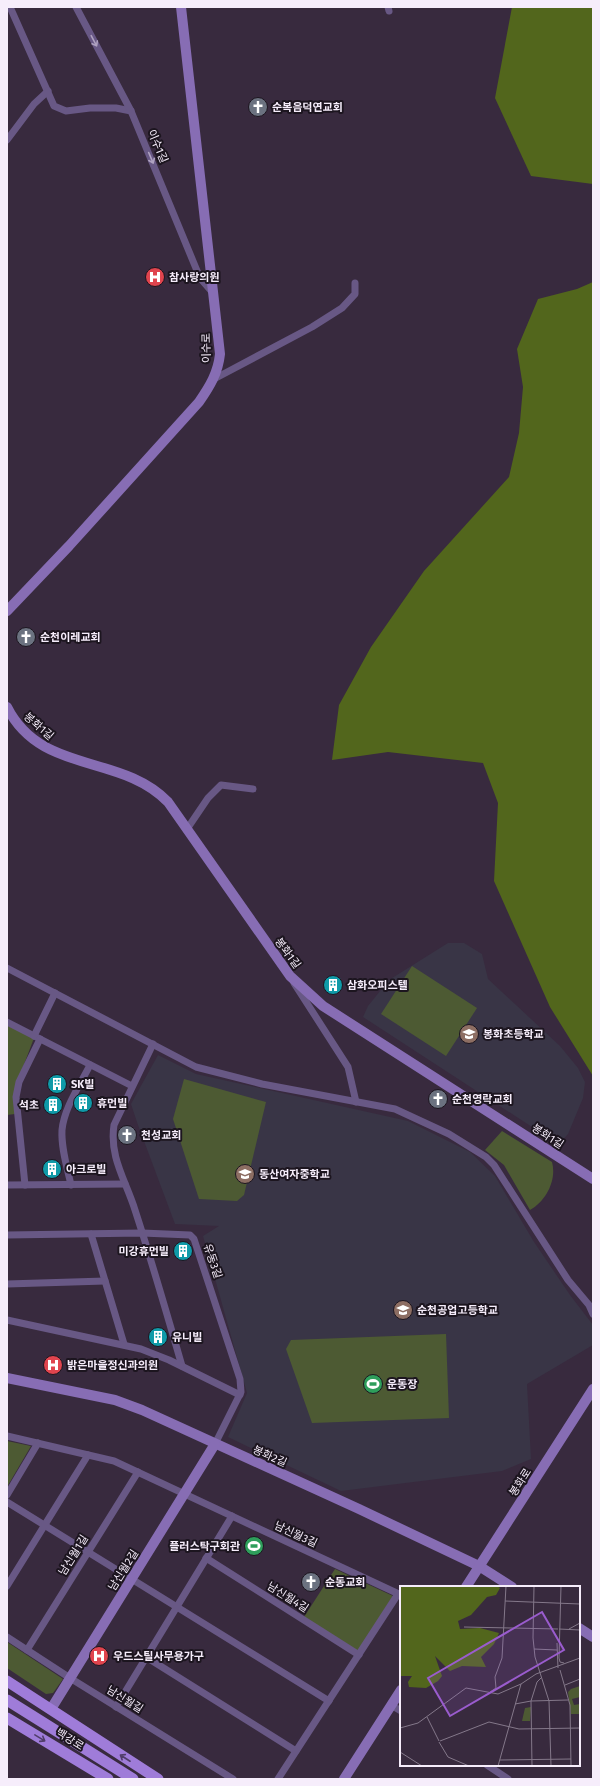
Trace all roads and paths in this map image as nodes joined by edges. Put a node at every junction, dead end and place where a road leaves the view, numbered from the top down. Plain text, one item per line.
1 (10, 7) edge
2 (76, 7) edge
3 (181, 7) edge
4 (48, 91) junction
5 (131, 111) junction
6 (7, 140) edge
7 (355, 284) dead end
8 (214, 295) junction
9 (214, 379) junction
10 (7, 611) edge
11 (7, 707) edge
12 (253, 789) dead end
13 (187, 829) junction
14 (7, 968) edge
15 (290, 976) junction
16 (55, 993) junction
17 (7, 1022) edge
18 (37, 1038) junction
19 (153, 1044) junction
20 (90, 1065) junction
21 (132, 1086) junction
22 (356, 1102) junction
23 (593, 1179) edge
24 (71, 1184) junction
25 (125, 1184) junction
26 (7, 1185) edge
27 (25, 1185) junction
28 (142, 1233) junction
29 (7, 1234) edge
30 (91, 1234) junction
31 (105, 1281) junction
32 (7, 1284) edge
33 (593, 1314) edge
34 (7, 1320) edge
35 (124, 1344) junction
36 (182, 1366) junction
37 (7, 1378) edge
38 (593, 1389) edge
39 (240, 1395) junction
40 (7, 1436) edge
41 (38, 1443) junction
42 (216, 1444) junction
43 (88, 1455) junction
44 (138, 1472) junction
45 (185, 1494) junction
46 (7, 1495) edge
47 (7, 1502) edge
48 (232, 1516) junction
49 (46, 1526) junction
50 (88, 1552) junction
51 (206, 1558) junction
52 (479, 1566) junction
53 (131, 1579) junction
54 (7, 1586) edge
55 (467, 1586) edge
56 (510, 1586) edge
57 (399, 1595) edge
58 (177, 1607) junction
59 (580, 1629) edge
60 (7, 1637) edge
61 (593, 1637) edge
62 (27, 1650) junction
63 (359, 1655) junction
64 (146, 1657) junction
65 (70, 1678) junction
66 (7, 1681) edge
67 (400, 1692) edge
68 (7, 1700) edge
69 (329, 1701) junction
70 (391, 1705) junction
71 (116, 1707) junction
72 (51, 1709) junction
73 (400, 1710) edge
74 (7, 1718) edge
75 (296, 1751) junction
76 (488, 1766) edge
77 (108, 1779) edge
78 (133, 1779) edge
79 (158, 1779) edge
80 (233, 1779) edge
81 (278, 1779) edge
82 (344, 1779) edge
83 (508, 1779) edge

1 - 4 street
2 -> 5 street, 이수1길
3 - 8 street, 이수로
4 - 5 street
4 - 6 street
5 -> 8 street, 이수1길
7 - 9 street
8 - 9 street, 이수로
9 - 10 street, 이수로
11 - 13 street, 봉화1길
12 - 13 street
13 - 15 street, 봉화1길
14 - 16 street
15 - 22 street
15 - 23 street, 봉화1길
16 - 18 street
16 - 19 street
17 - 18 street
18 - 20 street
18 - 27 street
19 - 21 street
19 - 22 street
20 - 21 street
20 - 24 street
21 - 25 street
22 - 33 street
24 - 25 street
24 - 27 street
25 - 28 street
26 - 27 street
28 - 30 street, 유동3길
28 - 36 street
28 - 39 street, 유동3길
29 - 30 street, 유동3길
30 - 31 street
31 - 32 street
31 - 35 street
34 - 35 street
35 - 36 street
36 - 39 street
37 - 42 street, 봉화2길
38 - 52 street, 봉화로
39 - 42 street, 유동3길
40 - 41 street
41 - 43 street
41 - 46 street
42 - 45 street, 남신월2길
42 - 52 street, 봉화2길
43 - 44 street
43 - 49 street
44 - 45 street
44 - 50 street, 남신월1길
45 - 48 street, 남신월3길
45 - 53 street, 남신월2길
47 - 49 street
48 - 51 street
48 - 57 street, 남신월3길
49 - 50 street
49 - 54 street
50 - 53 street
50 - 62 street, 남신월1길
51 - 58 street
51 - 63 street, 남신월4길
52 - 55 street, 봉화로
52 - 56 street, 봉화2길
53 - 58 street
53 - 65 street, 남신월2길
57 - 63 street, 남신월3길
58 - 64 street
58 - 69 street
59 - 61 street
60 - 62 street, 남신월길
62 - 65 street, 남신월길
63 - 69 street, 남신월3길
64 - 71 street
64 - 75 street
65 - 71 street, 남신월길
65 - 72 street, 남신월2길
66 - 72 main road
67 - 70 street
68 - 78 main road, 백강로
69 - 75 street, 남신월3길
70 - 73 street
70 - 82 street
71 - 80 street, 남신월길
79 -> 72 main road
74 -> 77 main road
75 - 81 street, 남신월3길
76 - 83 street

